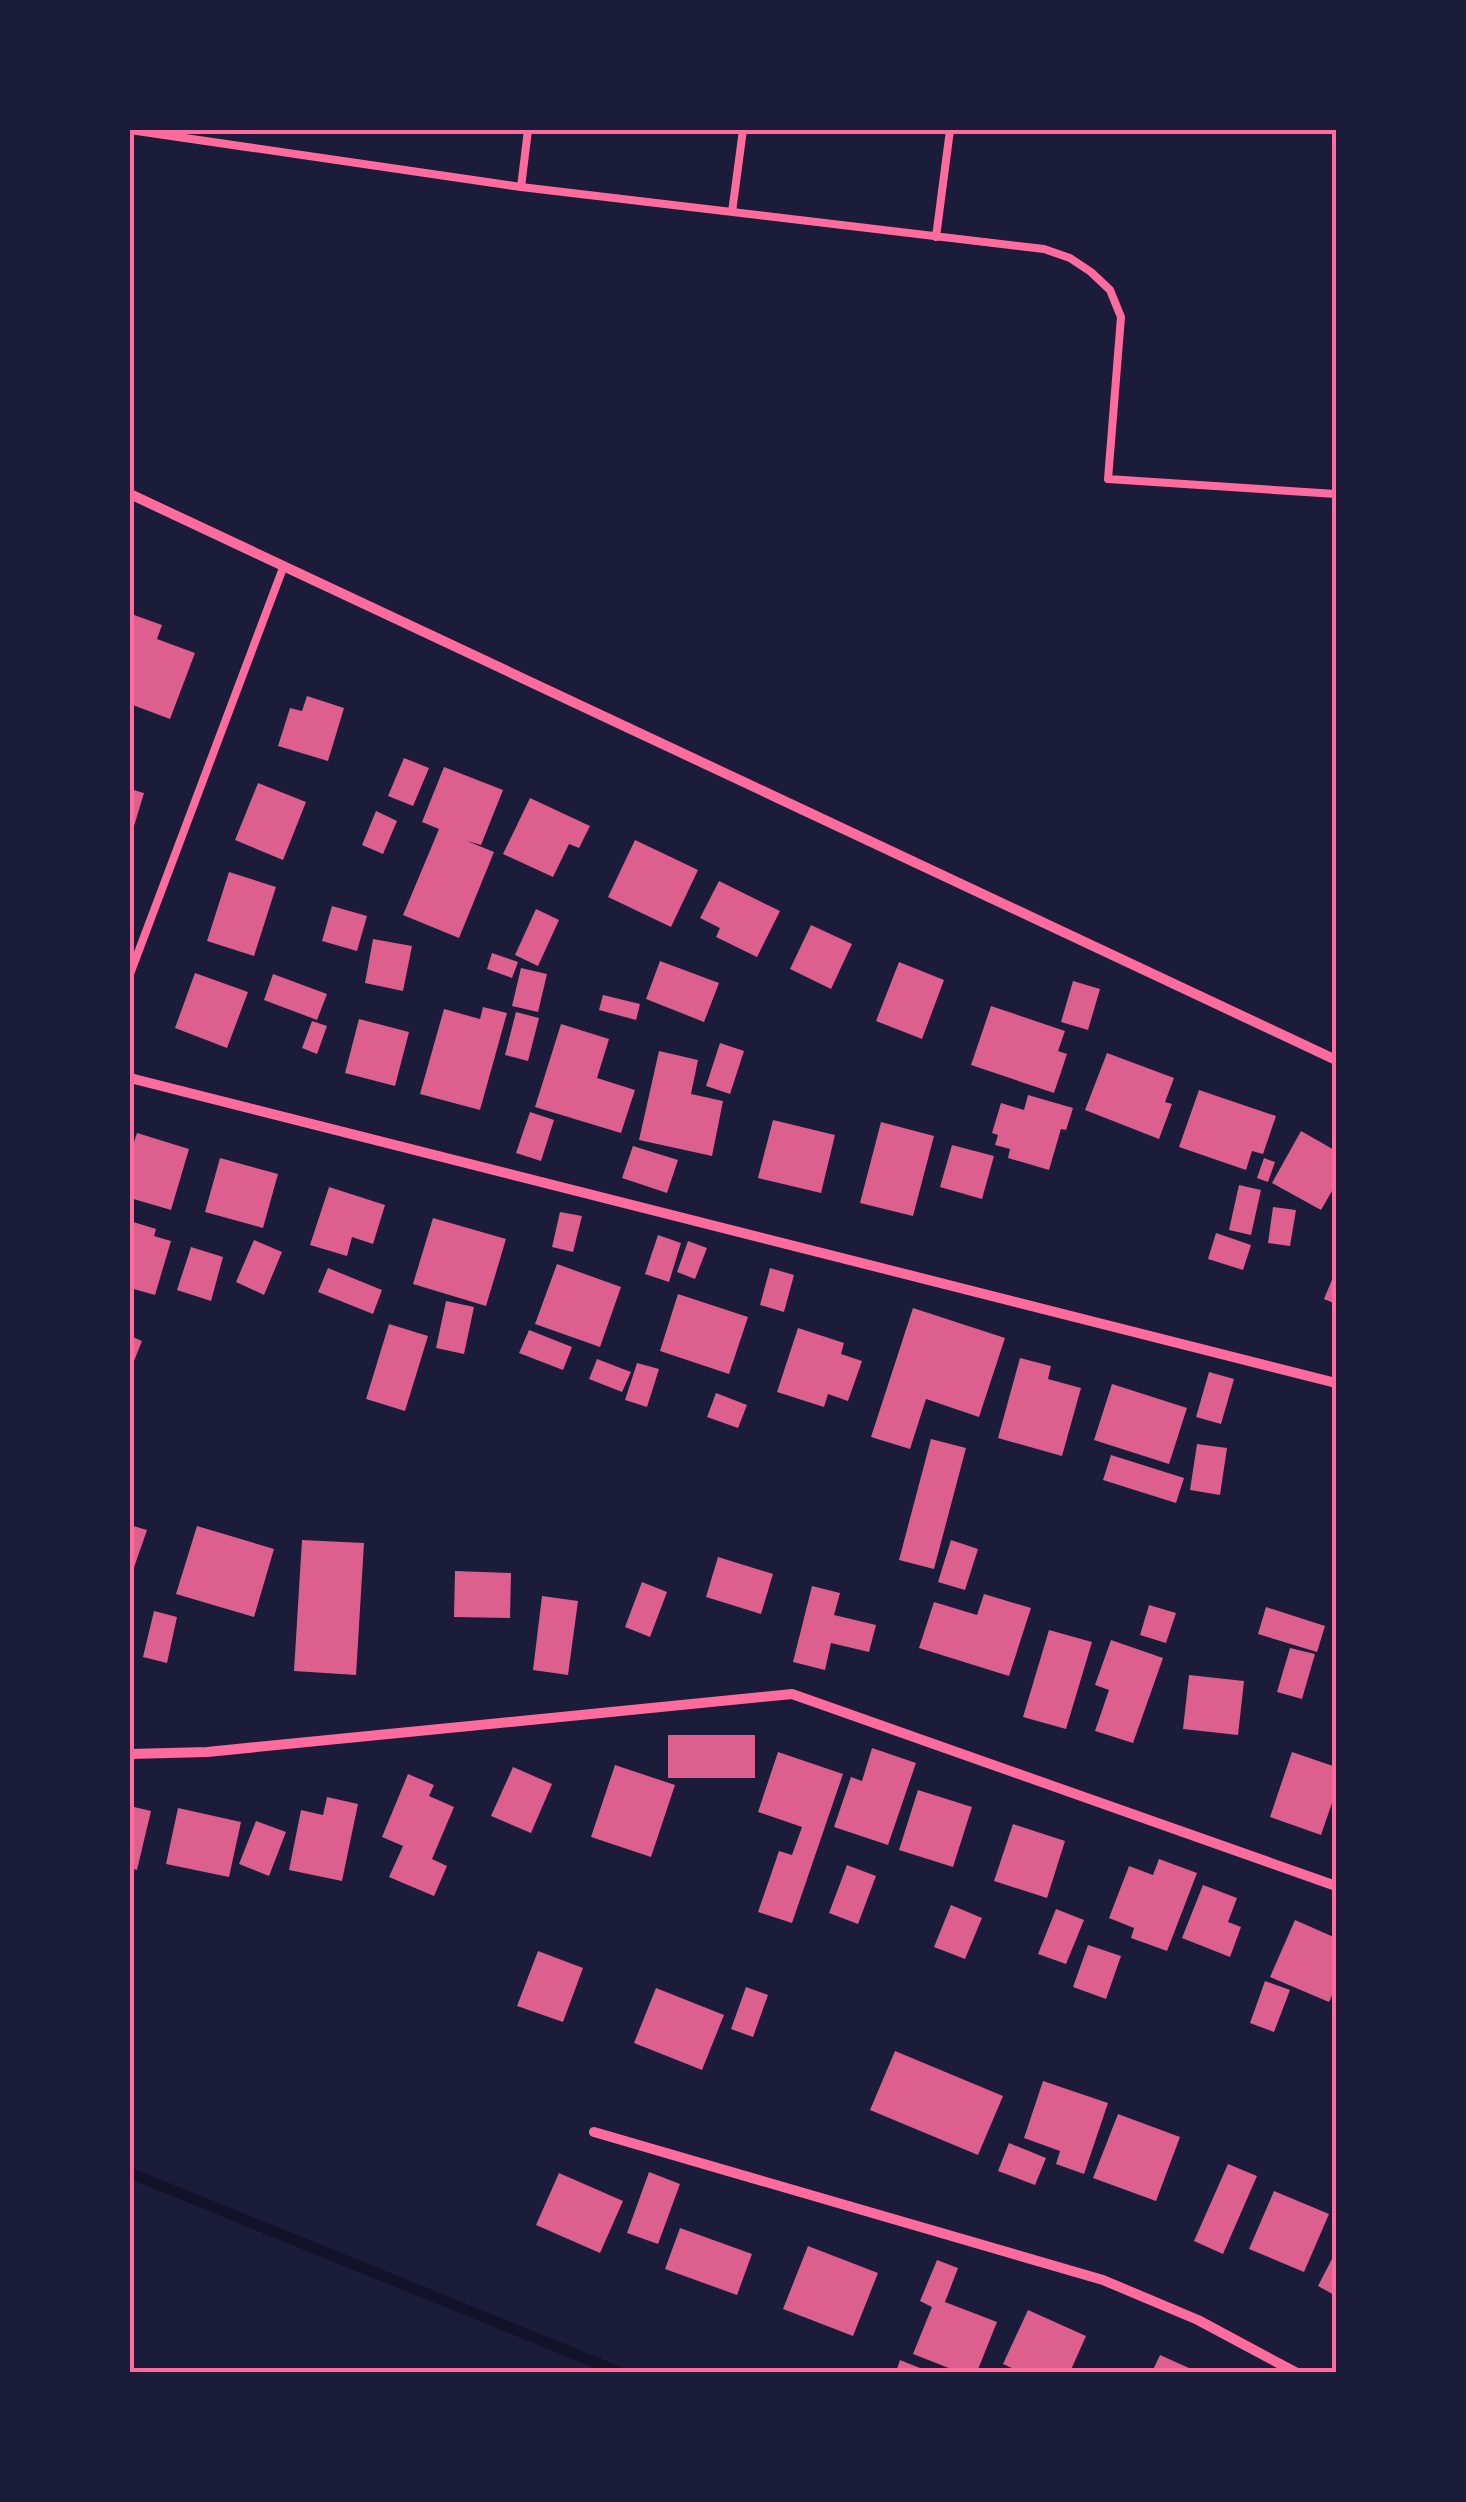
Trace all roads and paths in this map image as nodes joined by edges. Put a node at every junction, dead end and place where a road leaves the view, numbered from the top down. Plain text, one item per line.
1 (130, 130) edge
2 (528, 130) edge
3 (743, 130) edge
4 (950, 130) edge
5 (521, 187) junction
6 (732, 212) junction
7 (936, 237) junction
8 (130, 494) edge
9 (1336, 494) edge
10 (283, 568) junction
11 (130, 974) edge
12 (1336, 1060) edge
13 (130, 1078) edge
14 (1336, 1383) edge
15 (130, 1754) edge
16 (1336, 1886) edge
17 (594, 2132) dead end
18 (1296, 2372) edge

1 - 5 lane
2 - 5 lane
3 - 6 lane
4 - 7 lane
5 - 6 lane
6 - 7 lane
7 - 9 lane
8 - 10 street
10 - 11 lane
10 - 12 street
13 - 14 street
15 - 16 street
17 - 18 street

